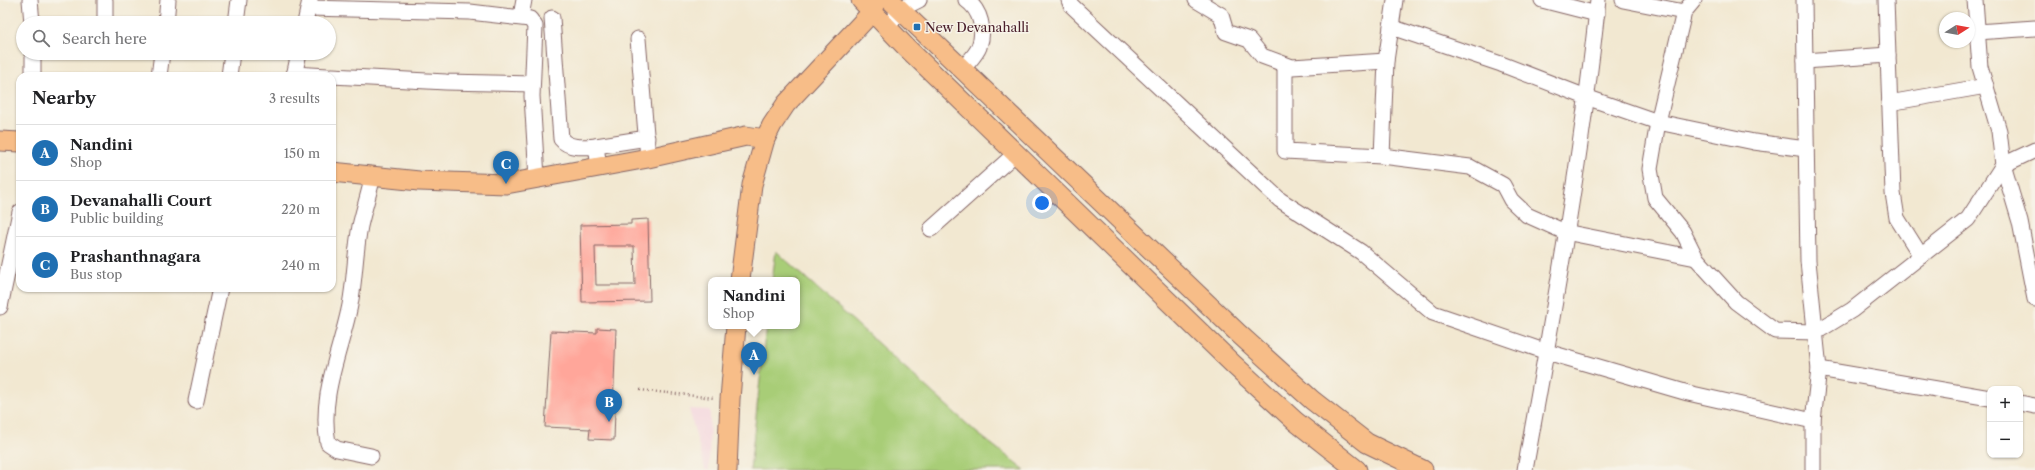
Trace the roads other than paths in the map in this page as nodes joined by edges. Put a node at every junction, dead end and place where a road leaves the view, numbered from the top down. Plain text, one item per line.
1 (30, 0) edge
2 (105, 0) edge
3 (168, 0) edge
4 (239, 0) edge
5 (524, 0) edge
6 (918, 0) edge
7 (966, 0) edge
8 (1069, 0) edge
9 (1196, 0) edge
10 (1395, 0) edge
11 (1542, 0) edge
12 (1623, 0) edge
13 (1694, 0) edge
14 (1804, 0) edge
15 (1886, 0) edge
16 (1974, 0) edge
17 (309, 4) edge
18 (870, 4) edge
19 (396, 5) edge
20 (894, 5) edge
21 (472, 6) edge
22 (1598, 7) edge
23 (1684, 12) junction
24 (31, 16) edge
25 (105, 16) edge
26 (167, 16) edge
27 (237, 16) edge
28 (306, 16) edge
29 (521, 16) junction
30 (552, 18) dead end
31 (1391, 27) junction
32 (888, 28) junction
33 (2035, 28) edge
34 (1977, 32) junction
35 (638, 39) dead end
36 (1888, 55) junction
37 (33, 60) edge
38 (161, 60) edge
39 (231, 60) edge
40 (297, 60) edge
41 (1386, 61) junction
42 (1805, 61) junction
43 (1284, 64) junction
44 (962, 70) junction
45 (33, 72) edge
46 (160, 72) edge
47 (230, 72) edge
48 (295, 72) edge
49 (336, 76) edge
50 (532, 84) junction
51 (1986, 86) junction
52 (1586, 97) junction
53 (1889, 103) junction
54 (1658, 122) junction
55 (647, 138) junction
56 (765, 139) junction
57 (0, 141) edge
58 (16, 142) edge
59 (596, 146) junction
60 (1806, 148) junction
61 (2035, 150) edge
62 (1016, 153) junction
63 (1382, 156) junction
64 (648, 158) junction
65 (2003, 165) junction
66 (599, 167) junction
67 (336, 172) edge
68 (373, 176) junction
69 (537, 178) junction
70 (931, 229) dead end
71 (16, 231) edge
72 (1565, 232) junction
73 (1921, 256) junction
74 (1696, 258) junction
75 (740, 277) edge
76 (219, 292) edge
77 (2035, 299) edge
78 (0, 307) edge
79 (736, 329) edge
80 (1816, 332) junction
81 (1547, 352) junction
82 (1819, 368) junction
83 (1987, 397) edge
84 (196, 401) dead end
85 (2023, 404) edge
86 (2035, 406) edge
87 (1813, 421) junction
88 (371, 456) dead end
89 (727, 470) edge
90 (1357, 470) edge
91 (1423, 470) edge
92 (1525, 470) edge
93 (1813, 470) edge

1 - 24 street
2 - 25 street
3 - 26 street
4 - 27 street
5 - 29 street
6 - 20 street
7 - 44 street
8 - 81 street
9 - 43 street
10 - 31 street
11 - 22 street
12 - 23 street
13 - 23 street
14 - 42 street
15 - 36 street
16 - 34 street
17 - 19 street
17 - 28 street
18 - 32 main road
18 - 56 main road
19 - 21 street
20 - 32 street
20 - 44 main road
21 - 29 street
22 - 52 street
23 - 54 street
29 - 50 street
30 - 59 street
31 - 41 street
31 - 52 street
32 - 62 main road
33 - 34 street
34 - 51 street
35 - 55 street
36 - 42 street
36 - 53 street
37 - 45 street
38 - 46 street
39 - 47 street
40 - 48 street
41 - 43 street
41 - 63 street
42 - 60 street
43 - 63 street
44 - 91 main road
49 - 50 street
50 - 69 street
51 - 53 street
51 - 65 street
52 - 54 street
52 - 72 street
53 - 73 street
54 - 60 street
54 - 74 street
55 - 59 street
55 - 64 street
56 - 64 main road
56 - 75 main road
57 - 58 main road
59 - 66 street
60 - 80 street
61 - 65 street
62 - 70 street
62 - 90 main road
63 - 72 street
64 - 66 main road
65 - 73 street
65 - 77 street
66 - 69 main road
67 - 68 main road
68 - 69 main road
68 - 88 street
71 - 78 street
72 - 74 street
72 - 81 street
73 - 80 street
74 - 80 street
76 - 84 street
79 - 89 main road
80 - 82 street
81 - 87 street
81 - 92 street
82 - 83 street
82 - 87 street
85 - 86 street
87 - 93 street

